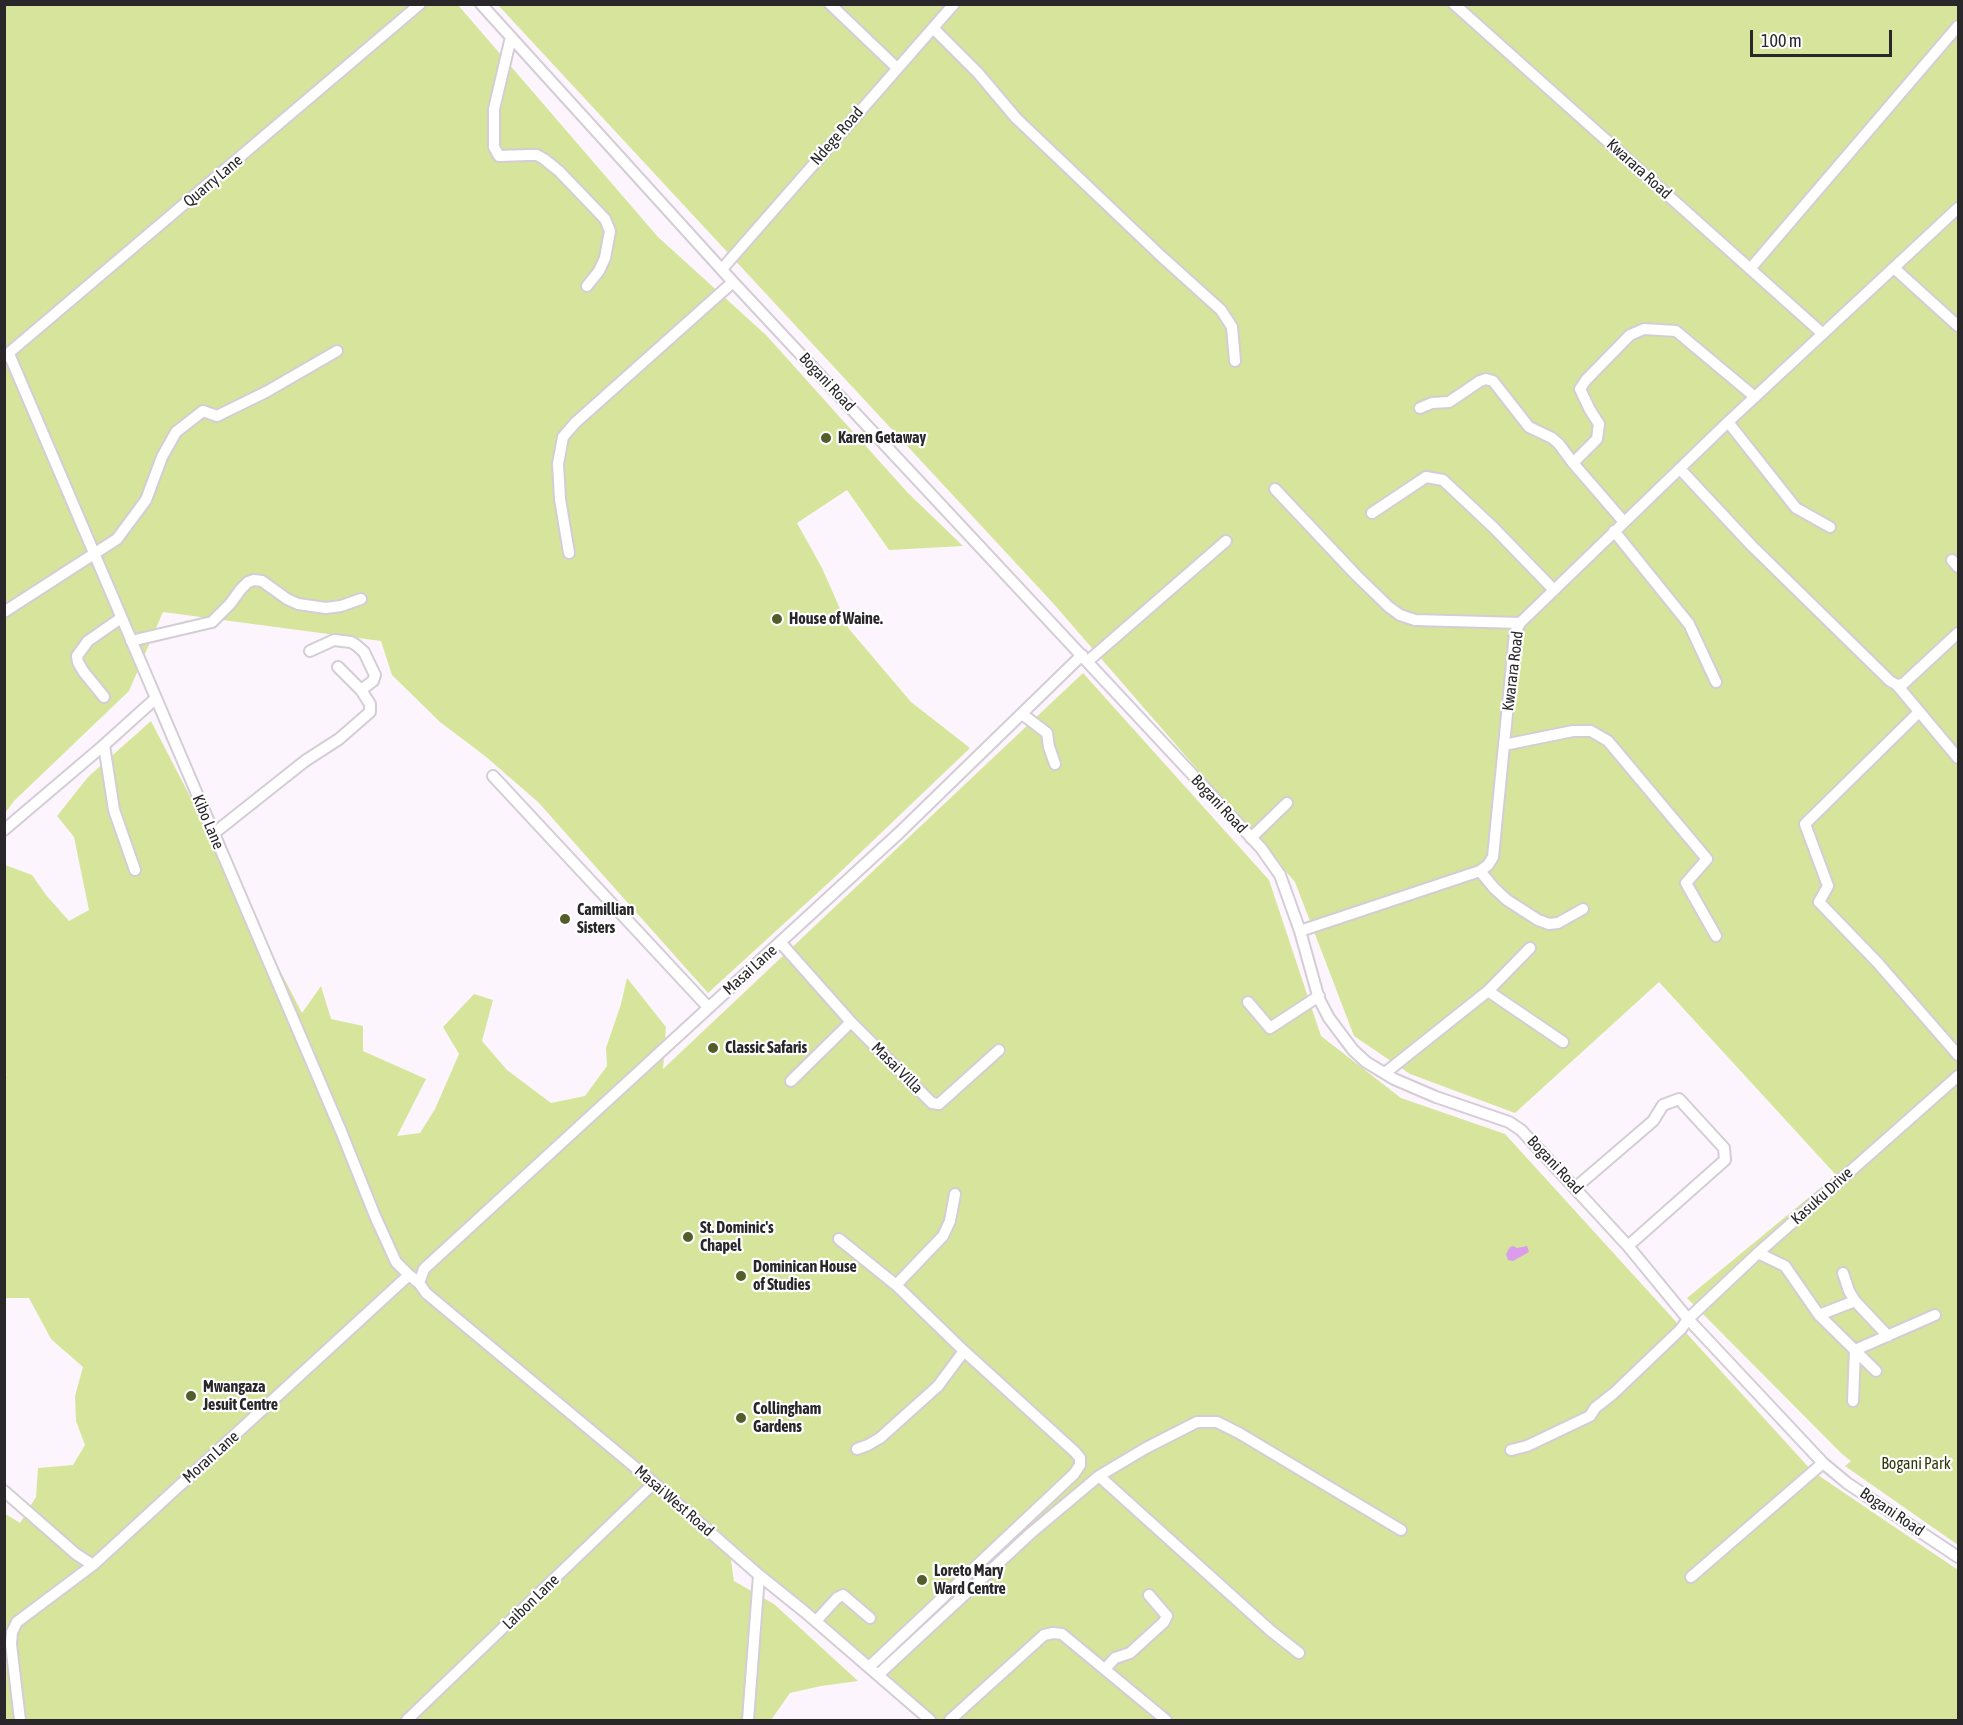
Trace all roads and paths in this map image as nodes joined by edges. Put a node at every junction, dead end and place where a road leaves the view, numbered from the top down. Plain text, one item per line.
1 (420, 4) edge
2 (481, 4) edge
3 (830, 4) edge
4 (954, 4) edge
5 (1454, 4) edge
6 (1959, 26) edge
7 (933, 28) junction
8 (511, 38) junction
9 (897, 68) junction
10 (1959, 208) edge
11 (1894, 268) junction
12 (722, 269) junction
13 (1750, 269) junction
14 (733, 282) junction
15 (586, 286) dead end
16 (1959, 326) edge
17 (1823, 334) junction
18 (337, 351) dead end
19 (7, 356) edge
20 (1236, 361) dead end
21 (1755, 397) junction
22 (1420, 408) dead end
23 (1728, 422) junction
24 (1573, 464) junction
25 (1680, 468) junction
26 (1275, 489) dead end
27 (1372, 513) dead end
28 (1624, 522) junction
29 (1830, 527) dead end
30 (1614, 531) junction
31 (1226, 541) dead end
32 (568, 553) dead end
33 (93, 554) junction
34 (1553, 589) junction
35 (361, 599) dead end
36 (4, 612) edge
37 (121, 618) junction
38 (1520, 622) junction
39 (1959, 633) edge
40 (130, 640) junction
41 (310, 651) dead end
42 (1085, 658) junction
43 (338, 667) dead end
44 (1716, 682) dead end
45 (1897, 685) junction
46 (361, 690) junction
47 (104, 697) dead end
48 (155, 699) junction
49 (1919, 712) junction
50 (1022, 714) junction
51 (104, 745) junction
52 (1504, 745) junction
53 (1959, 758) edge
54 (1055, 764) dead end
55 (493, 776) dead end
56 (1287, 803) dead end
57 (4, 830) edge
58 (213, 834) junction
59 (1251, 838) junction
60 (135, 870) dead end
61 (1480, 871) junction
62 (1583, 909) dead end
63 (1300, 931) junction
64 (1716, 936) dead end
65 (780, 942) junction
66 (1530, 948) dead end
67 (1488, 991) junction
68 (1319, 996) junction
69 (1248, 1002) dead end
70 (708, 1007) junction
71 (851, 1022) junction
72 (1563, 1042) dead end
73 (999, 1050) dead end
74 (1959, 1055) edge
75 (1385, 1073) junction
76 (1959, 1076) edge
77 (791, 1081) dead end
78 (1575, 1188) junction
79 (955, 1194) dead end
80 (840, 1239) dead end
81 (1628, 1246) junction
82 (1758, 1253) junction
83 (1844, 1273) dead end
84 (409, 1275) junction
85 (419, 1283) junction
86 (896, 1285) junction
87 (1855, 1301) junction
88 (1820, 1315) junction
89 (1935, 1315) dead end
90 (1688, 1319) junction
91 (1888, 1336) junction
92 (1855, 1350) junction
93 (964, 1351) junction
94 (1876, 1371) dead end
95 (1853, 1401) dead end
96 (857, 1449) dead end
97 (1511, 1450) dead end
98 (1823, 1463) junction
99 (1099, 1476) junction
100 (654, 1484) junction
101 (4, 1491) edge
102 (1401, 1530) dead end
103 (1959, 1557) edge
104 (93, 1565) junction
105 (759, 1575) junction
106 (1691, 1577) dead end
107 (1149, 1595) dead end
108 (870, 1618) dead end
109 (816, 1621) junction
110 (17, 1622) junction
111 (4, 1627) edge
112 (1299, 1653) dead end
113 (869, 1667) junction
114 (1105, 1669) junction
115 (879, 1674) junction
116 (20, 1720) edge
117 (407, 1720) edge
118 (748, 1720) edge
119 (930, 1720) edge
120 (950, 1720) edge
121 (1166, 1720) edge

1 - 19 street, Quarry Lane
2 - 8 street, Bogani Road
3 - 9 street
4 - 7 street, Ndege Road
5 - 13 street, Kwarara Road
6 - 13 street
7 - 9 street, Ndege Road
7 - 20 street
8 - 12 street, Bogani Road
8 - 15 street
9 - 12 street, Ndege Road
10 - 11 street, Kwarara Road
11 - 16 street
11 - 17 street, Kwarara Road
12 - 14 street, Bogani Road
13 - 17 street, Kwarara Road
14 - 32 street
14 - 42 street, Bogani Road
17 - 21 street, Kwarara Road
18 - 33 street
19 - 33 street, Kibo Lane
21 - 23 street, Kwarara Road
21 - 24 street
22 - 24 street
23 - 25 street, Kwarara Road
23 - 29 street
24 - 28 street
25 - 28 street, Kwarara Road
25 - 45 street
26 - 38 street
27 - 34 street
28 - 30 street, Kwarara Road
30 - 34 street, Kwarara Road
30 - 44 street
31 - 42 street, Masai Lane
33 - 36 street
33 - 37 street, Kibo Lane
34 - 38 street, Kwarara Road
35 - 40 street
37 - 40 street, Kibo Lane
37 - 47 street
38 - 52 street, Kwarara Road
39 - 45 street
40 - 48 street, Kibo Lane
41 - 46 street
42 - 50 street, Masai Lane
42 - 59 street, Bogani Road
43 - 46 street
45 - 49 street
46 - 58 street
48 - 51 street
48 - 58 street, Kibo Lane
49 - 53 street
49 - 74 street
50 - 54 street
50 - 65 street, Masai Lane
51 - 57 street
51 - 60 street
52 - 61 street, Kwarara Road
52 - 64 street
55 - 70 street
56 - 59 street
58 - 84 street, Kibo Lane
59 - 63 street, Bogani Road
61 - 62 street
61 - 63 street
63 - 68 street, Bogani Road
65 - 70 street, Masai Lane
65 - 71 street, Masai Villa
66 - 67 street
67 - 72 street
67 - 75 street
68 - 69 street
68 - 75 street, Bogani Road
70 - 85 street, Masai Lane
71 - 73 street, Masai Villa
71 - 77 street
75 - 78 street, Bogani Road
76 - 82 street, Kasuku Drive
78 - 81 street, Bogani Road
78 - 81 street
79 - 86 street
80 - 86 street
81 - 90 street, Bogani Road
82 - 88 street
82 - 90 street, Kasuku Drive
83 - 87 street
84 - 85 street, Kibo Lane
84 - 104 street, Moran Lane
85 - 100 street, Masai West Road
86 - 93 street
87 - 88 street
87 - 91 street
88 - 92 street
89 - 91 street
90 - 97 street, Kasuku Drive
90 - 98 street, Bogani Road
91 - 92 street
92 - 94 street
92 - 95 street
93 - 96 street
93 - 113 street
98 - 103 street, Bogani Road
98 - 106 street
99 - 102 street
99 - 112 street
99 - 115 street
100 - 105 street, Masai West Road
100 - 117 street, Laibon Lane
101 - 104 street
104 - 110 street, Moran Lane
105 - 109 street, Masai West Road
105 - 118 street
107 - 114 street
108 - 109 street
109 - 113 street, Masai West Road
110 - 111 street, Moran Lane
110 - 116 street
113 - 115 street, Masai West Road
114 - 120 street
114 - 121 street
115 - 119 street, Masai West Road

